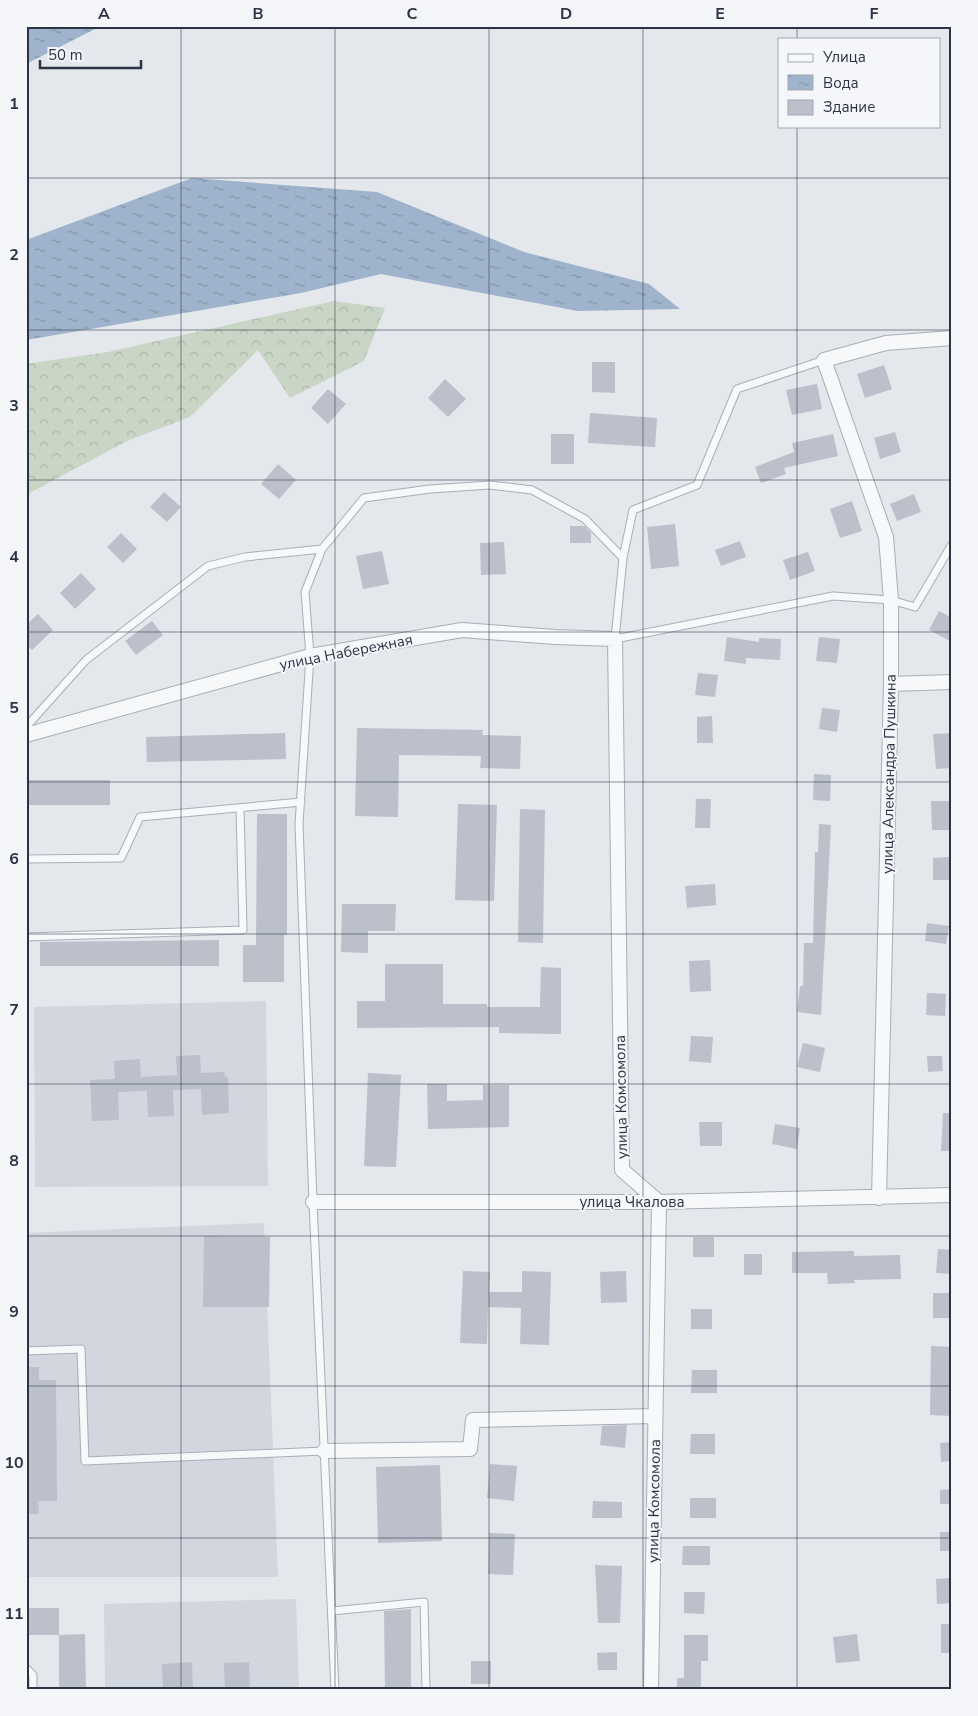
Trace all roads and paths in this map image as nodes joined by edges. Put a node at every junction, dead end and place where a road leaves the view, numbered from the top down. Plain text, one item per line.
1 (952, 338) edge
2 (824, 360) junction
3 (952, 544) edge
4 (322, 549) junction
5 (623, 558) junction
6 (891, 600) junction
7 (615, 639) junction
8 (310, 656) junction
9 (952, 682) edge
10 (891, 684) junction
11 (26, 726) edge
12 (26, 735) edge
13 (301, 802) junction
14 (240, 808) junction
15 (26, 859) edge
16 (26, 937) edge
17 (952, 1195) edge
18 (879, 1198) junction
19 (313, 1202) junction
20 (659, 1202) junction
21 (26, 1351) edge
22 (655, 1416) junction
23 (324, 1451) junction
24 (332, 1611) junction
25 (26, 1668) edge
26 (33, 1690) edge
27 (335, 1690) edge
28 (426, 1690) edge
29 (651, 1690) edge

1 - 2 street
2 - 5 lane
2 - 6 street, улица Александра Пушкина
3 - 6 lane
4 - 5 lane
4 - 8 lane
4 - 11 lane
5 - 7 lane
6 - 7 lane
6 - 10 street, улица Александра Пушкина
7 - 8 street, улица Набережная
7 - 20 street, улица Комсомола
8 - 12 street, улица Набережная
8 - 13 lane
9 - 10 street
10 - 18 street, улица Александра Пушкина
13 - 14 lane
13 - 19 lane
14 - 15 lane
14 - 16 lane
17 - 18 street, улица Чкалова
18 - 20 street, улица Чкалова
19 - 20 street, улица Чкалова
19 - 23 lane
20 - 22 street, улица Комсомола
21 - 23 lane
22 - 23 street
22 - 29 street, улица Комсомола
23 - 24 lane
24 - 27 lane
24 - 28 lane
25 - 26 lane

